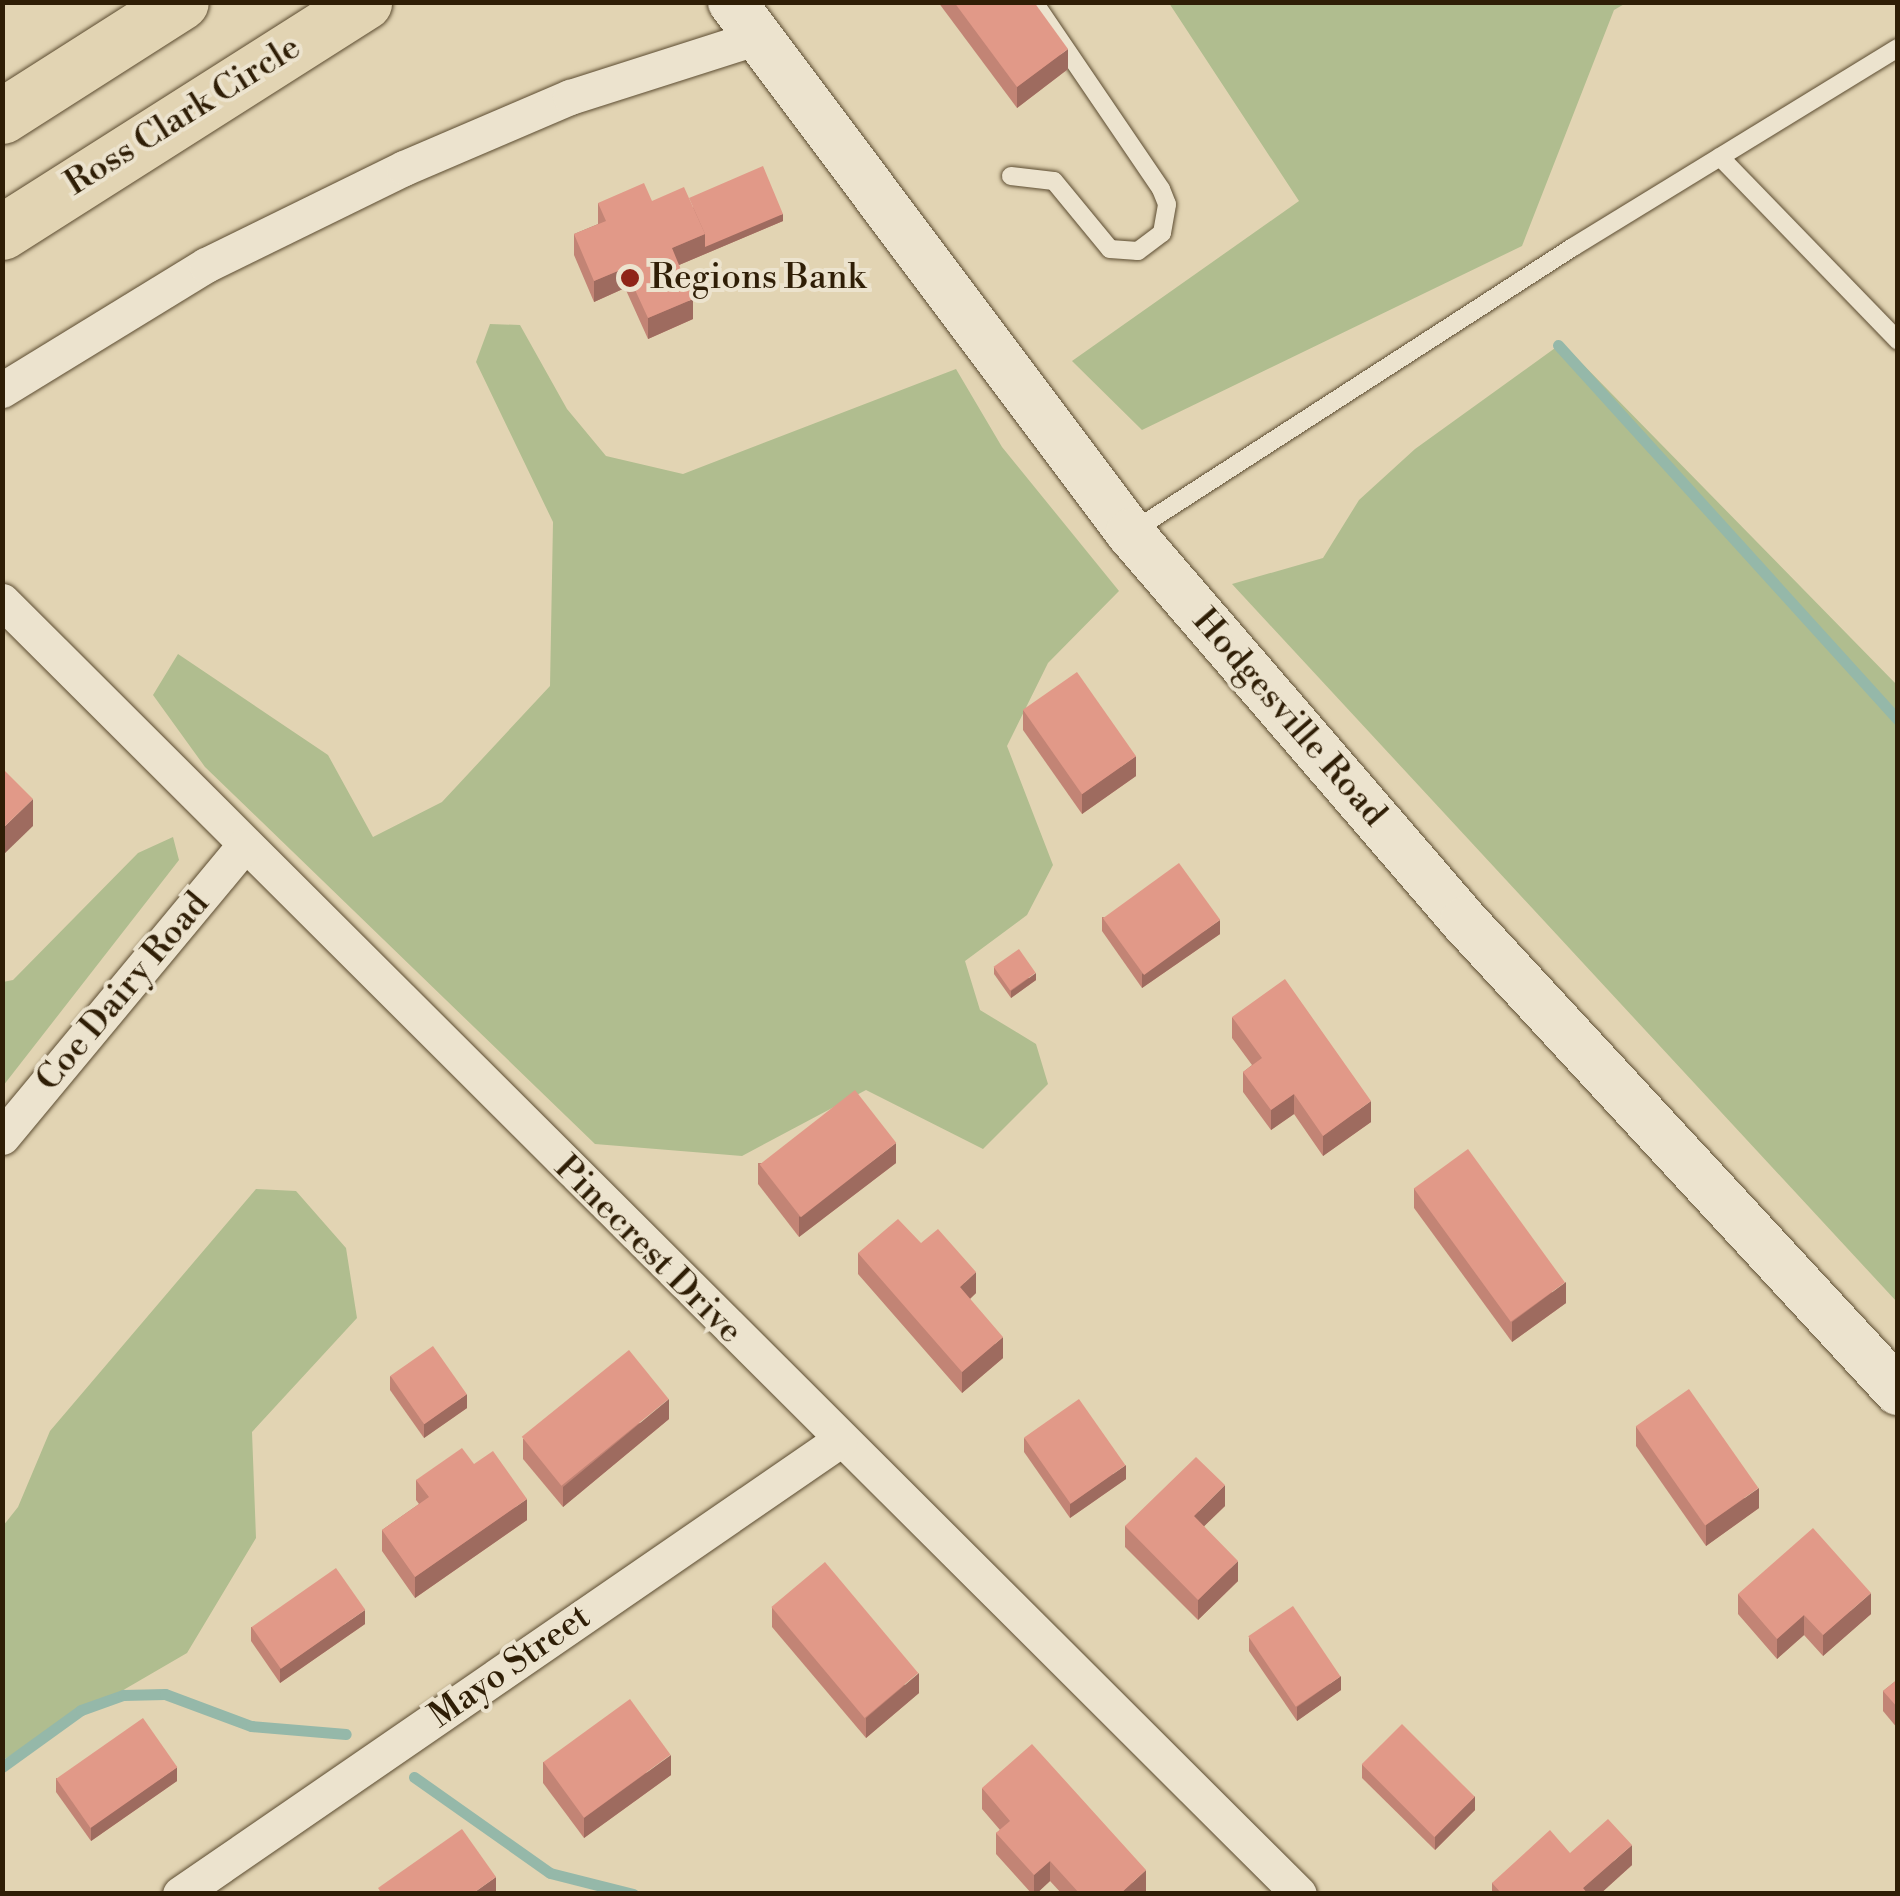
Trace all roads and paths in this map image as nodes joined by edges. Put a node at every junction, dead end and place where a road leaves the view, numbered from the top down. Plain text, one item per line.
1 (180, 2) edge
2 (364, 2) edge
3 (1034, 2) edge
4 (745, 20) edge
5 (1898, 48) edge
6 (2, 116) edge
7 (1720, 157) junction
8 (1011, 176) dead end
9 (2, 232) edge
10 (1898, 341) edge
11 (2, 390) edge
12 (1130, 532) junction
13 (2, 601) edge
14 (242, 847) junction
15 (2, 1137) edge
16 (1898, 1391) edge
17 (840, 1440) junction
18 (180, 1894) edge
19 (1299, 1894) edge

1 - 6 highway
2 - 9 highway, Ross Clark Circle
3 - 8 lane
4 - 11 street
4 - 12 street, Hodgesville Road
5 - 7 lane
7 - 10 lane
7 - 12 lane
12 - 16 street, Hodgesville Road
13 - 14 street, Pinecrest Drive
14 - 15 street, Coe Dairy Road
14 - 17 street, Pinecrest Drive
17 - 18 street, Mayo Street
17 - 19 street, Pinecrest Drive

